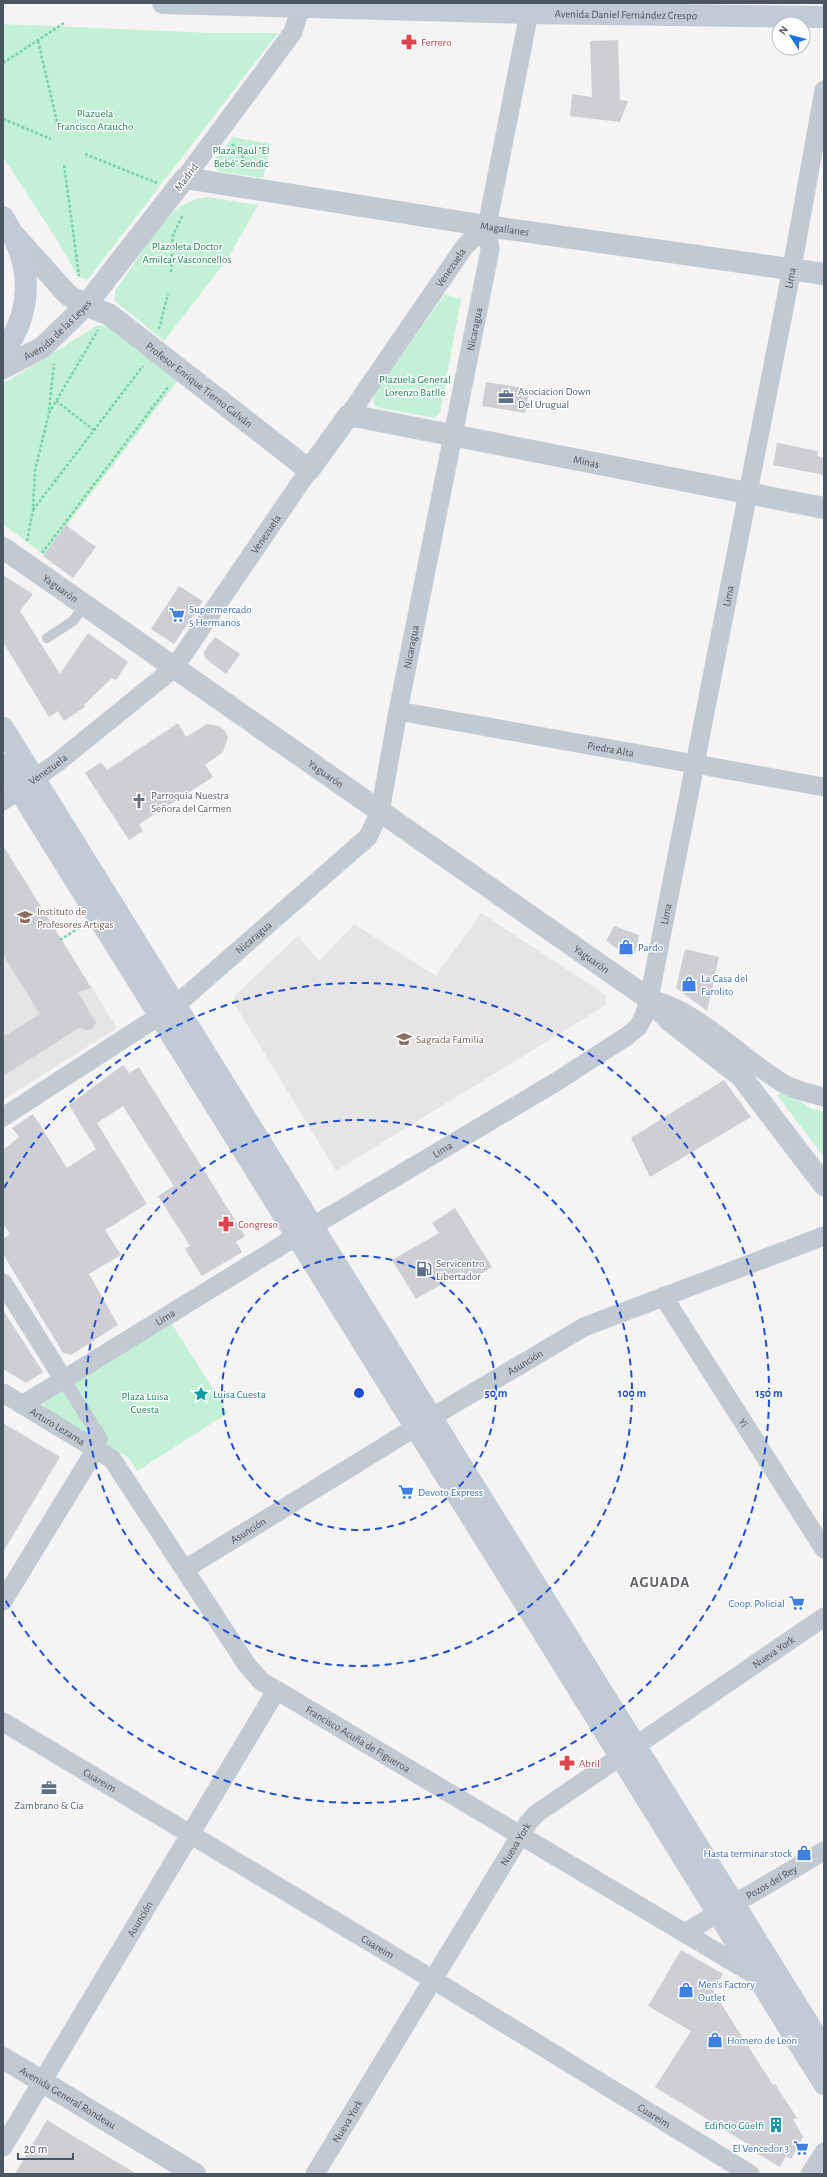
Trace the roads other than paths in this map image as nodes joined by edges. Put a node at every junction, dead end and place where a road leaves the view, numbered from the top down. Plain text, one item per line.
1 (163, 3) edge
2 (302, 5) edge
3 (530, 8) edge
4 (704, 9) edge
5 (824, 17) edge
6 (824, 90) edge
7 (185, 178) junction
8 (3, 217) edge
9 (487, 226) junction
10 (15, 236) junction
11 (792, 268) junction
12 (824, 274) edge
13 (86, 305) junction
14 (3, 353) edge
15 (3, 368) edge
16 (349, 415) junction
17 (453, 436) junction
18 (309, 470) junction
19 (747, 494) junction
20 (824, 508) edge
21 (3, 548) edge
22 (84, 606) junction
23 (47, 638) dead end
24 (174, 668) junction
25 (398, 711) junction
26 (3, 728) edge
27 (3, 764) edge
28 (694, 764) junction
29 (824, 787) edge
30 (19, 791) edge
31 (380, 812) junction
32 (649, 999) junction
33 (168, 1011) junction
34 (824, 1097) edge
35 (3, 1117) edge
36 (824, 1184) edge
37 (304, 1231) junction
38 (824, 1236) edge
39 (3, 1282) edge
40 (663, 1296) junction
41 (64, 1380) junction
42 (3, 1393) edge
43 (22, 1405) junction
44 (423, 1422) junction
45 (104, 1454) junction
46 (824, 1549) edge
47 (185, 1569) junction
48 (3, 1601) edge
49 (824, 1617) edge
50 (276, 1691) junction
51 (3, 1722) edge
52 (628, 1752) junction
53 (192, 1834) junction
54 (520, 1835) junction
55 (824, 1851) edge
56 (726, 1908) junction
57 (686, 1932) junction
58 (757, 1976) junction
59 (432, 1980) junction
60 (824, 2049) edge
61 (3, 2058) edge
62 (42, 2082) junction
63 (824, 2084) edge
64 (3, 2148) edge
65 (824, 2152) edge
66 (195, 2174) edge
67 (315, 2174) edge
68 (750, 2174) edge
69 (810, 2174) edge

1 - 2 main road, Avenida Daniel Fernández Crespo
2 - 3 main road, Avenida Daniel Fernández Crespo
2 - 7 street, Madrid
3 - 4 main road, Avenida Daniel Fernández Crespo
3 - 9 street, Nicaragua
4 - 5 main road, Avenida Daniel Fernández Crespo
6 - 11 street, Lima
7 - 9 street, Magallanes
7 - 13 street, Madrid
8 - 10 main road, Avenida de las Leyes
9 - 11 street, Magallanes
9 - 16 street, Venezuela
9 - 17 street, Nicaragua
10 - 13 street, Avenida de las Leyes
10 - 14 main road, Avenida de las Leyes
11 - 12 street, Magallanes
11 - 19 street, Lima
13 - 15 street, Avenida de las Leyes
13 - 18 street, Profesor Enrique Tierno Galván
16 - 17 street, Minas
16 - 18 street, Venezuela
17 - 19 street, Minas
17 - 25 street, Nicaragua
18 - 24 street, Venezuela
19 - 20 street, Minas
19 - 28 street, Lima
21 - 22 street, Yaguarón
22 - 23 lane
22 - 24 street, Yaguarón
24 - 30 street, Venezuela
24 - 31 street, Yaguarón
25 - 28 street, Piedra Alta
25 - 31 street, Nicaragua
26 - 30 main road
27 - 30 main road
28 - 29 street, Piedra Alta
28 - 32 street, Lima
30 - 33 main road
30 - 33 main road
31 - 32 street, Yaguarón
31 - 33 street, Nicaragua
32 - 34 street, Yaguarón
32 - 36 street, Yaguarón
32 - 37 street, Lima
33 - 35 street, Nicaragua
33 - 37 main road
37 - 41 street, Lima
37 - 44 main road
38 - 40 street, Asunción
39 - 41 street
40 - 44 street, Asunción
40 - 46 street, Yi
41 - 43 street, Lima
41 - 45 street
42 - 43 street, Arturo Lezama
43 - 45 street, Arturo Lezama
44 - 47 street, Asunción
44 - 52 main road
45 - 47 street, Francisco Acuña de Figueroa
45 - 48 street
47 - 50 street, Francisco Acuña de Figueroa
49 - 52 street, Nueva York
50 - 53 street, Asunción
50 - 54 street, Francisco Acuña de Figueroa
51 - 53 street, Cuareim
52 - 54 street, Nueva York
52 - 56 main road
53 - 59 street, Cuareim
53 - 62 street, Asunción
54 - 57 street, Francisco Acuña de Figueroa
54 - 59 street, Nueva York
55 - 56 street, Pozos del Rey
56 - 57 street
56 - 58 main road
56 - 60 main road
57 - 58 street, Francisco Acuña de Figueroa
58 - 63 main road
59 - 67 street, Nueva York
59 - 68 street, Cuareim
61 - 62 street, Avenida General Rondeau
62 - 64 street, Asunción
62 - 66 street, Avenida General Rondeau
65 - 69 street

